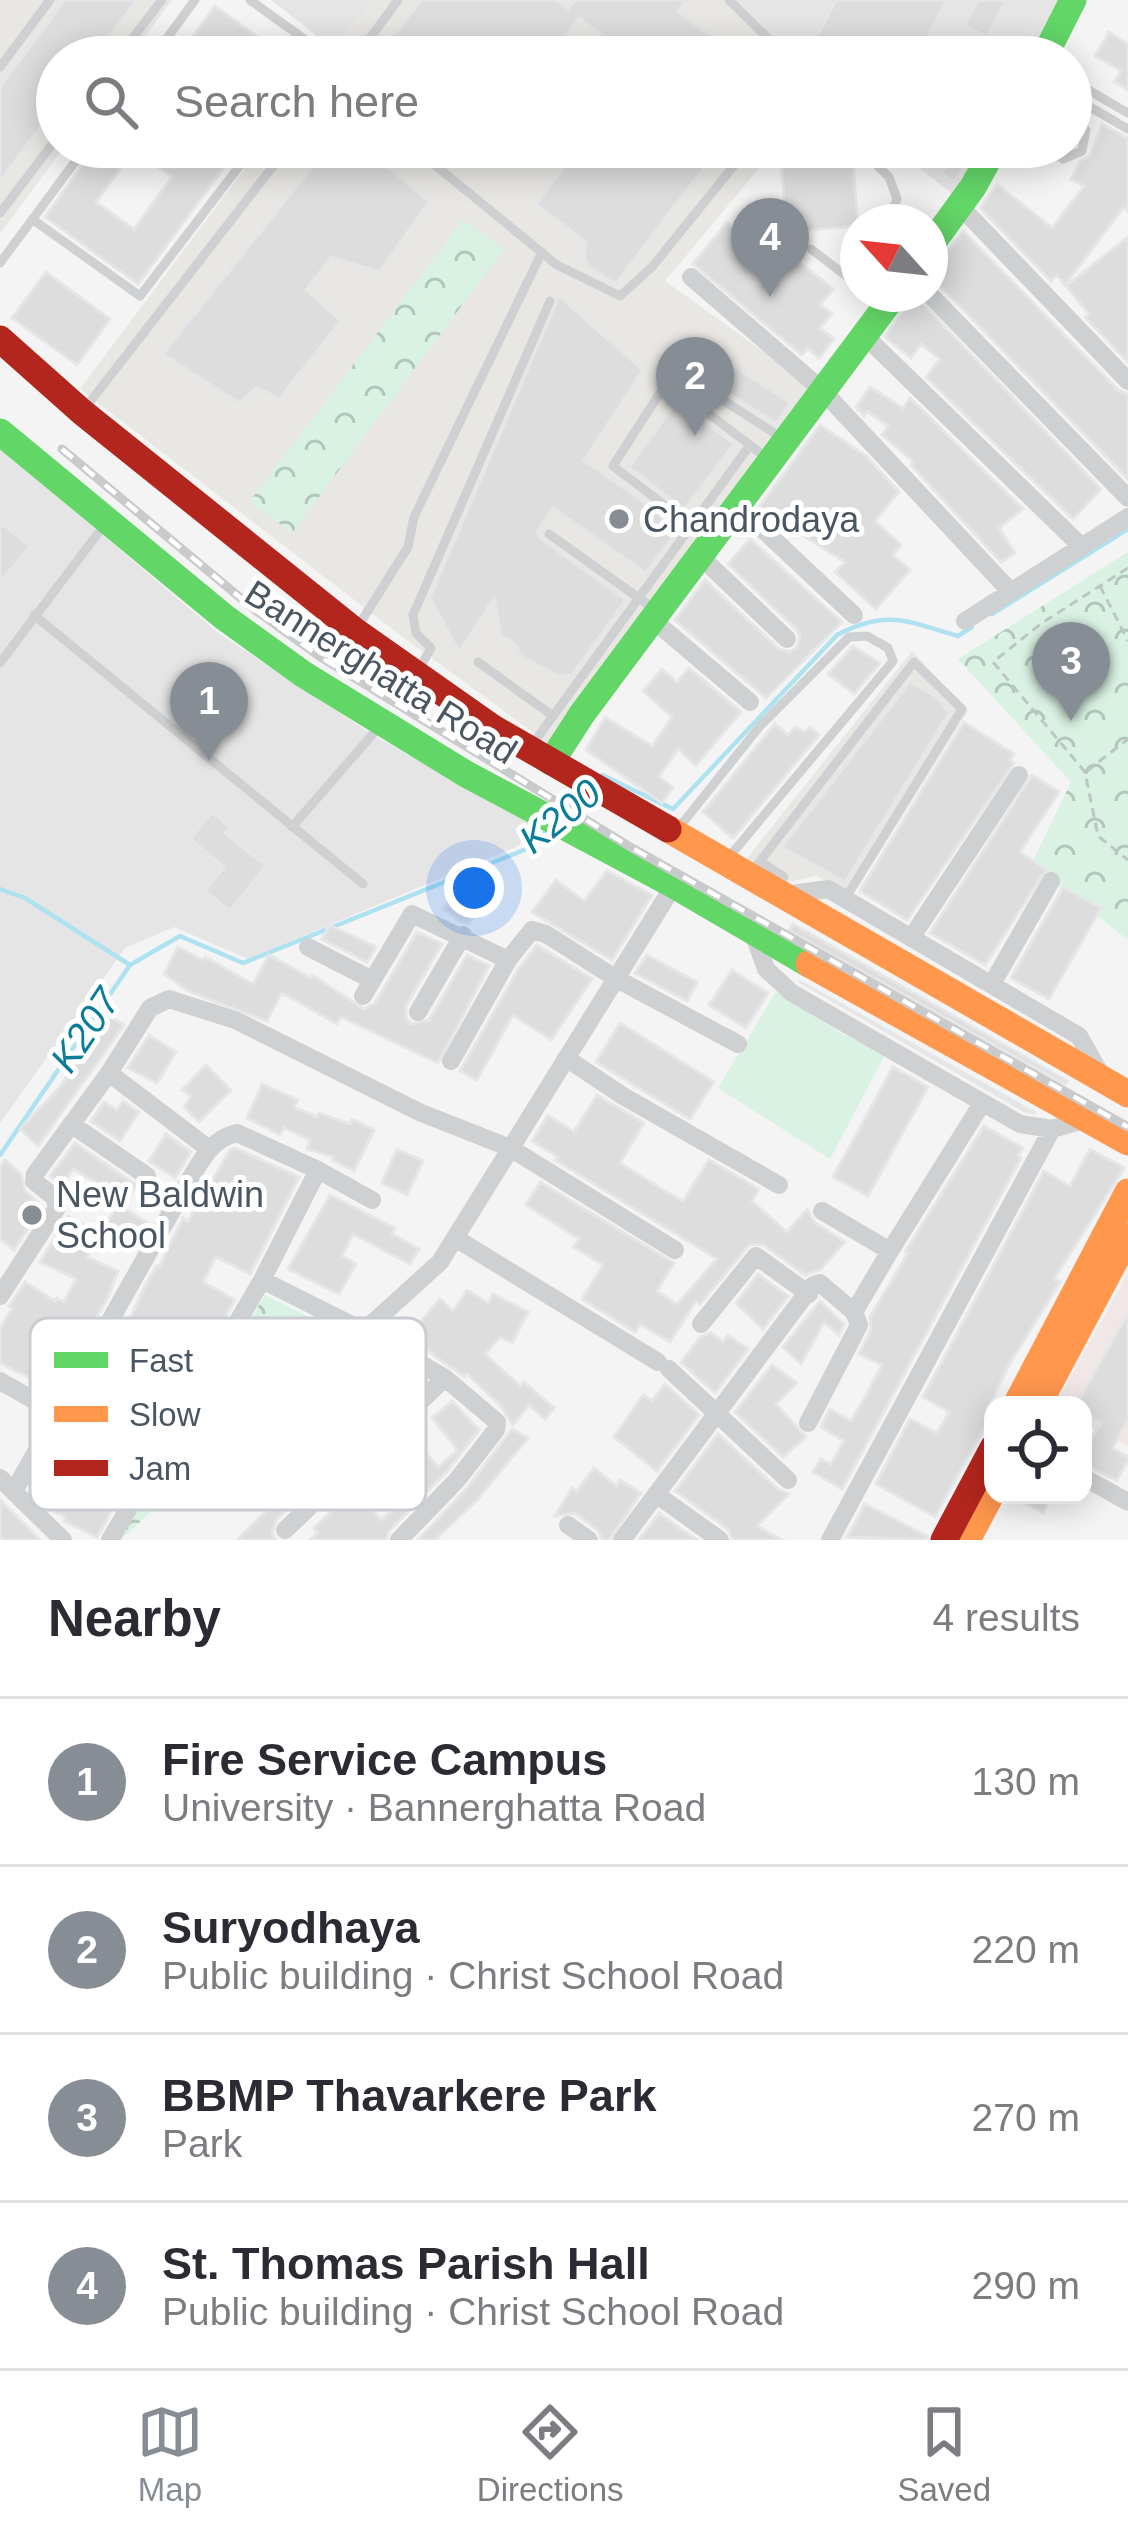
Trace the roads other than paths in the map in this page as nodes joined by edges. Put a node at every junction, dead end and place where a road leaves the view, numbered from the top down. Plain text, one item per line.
1 (50, 0) edge
2 (162, 0) edge
3 (195, 0) edge
4 (250, 0) edge
5 (398, 0) edge
6 (729, 0) edge
7 (1073, 0) edge
8 (134, 36) edge
9 (168, 36) edge
10 (300, 36) edge
11 (371, 36) edge
12 (766, 36) edge
13 (1055, 36) edge
14 (0, 67) edge
15 (1092, 92) edge
16 (1092, 108) edge
17 (1128, 113) edge
18 (1128, 129) edge
19 (36, 166) edge
20 (70, 168) edge
21 (238, 168) edge
22 (272, 168) edge
23 (439, 168) edge
24 (732, 168) edge
25 (880, 168) edge
26 (983, 168) edge
27 (897, 199) junction
28 (895, 204) edge
29 (898, 204) edge
30 (960, 206) junction
31 (0, 213) edge
32 (32, 219) junction
33 (948, 222) edge
34 (812, 249) dead end
35 (542, 252) junction
36 (0, 263) edge
37 (840, 271) edge
38 (691, 277) dead end
39 (550, 301) dead end
40 (878, 312) edge
41 (946, 312) edge
42 (864, 335) junction
43 (0, 339) edge
44 (1128, 381) edge
45 (704, 388) dead end
46 (821, 388) junction
47 (82, 412) junction
48 (0, 432) edge
49 (769, 450) junction
50 (1128, 499) edge
51 (738, 506) junction
52 (1128, 517) edge
53 (108, 520) junction
54 (549, 534) dead end
55 (701, 541) junction
56 (1082, 547) junction
57 (1011, 592) junction
58 (650, 610) junction
59 (34, 615) junction
60 (854, 616) dead end
61 (965, 621) dead end
62 (355, 631) junction
63 (787, 639) dead end
64 (478, 662) dead end
65 (0, 663) edge
66 (416, 675) junction
67 (749, 702) dead end
68 (553, 716) junction
69 (382, 723) junction
70 (540, 756) junction
71 (1019, 775) dead end
72 (292, 827) junction
73 (674, 834) junction
74 (723, 863) junction
75 (754, 870) junction
76 (1051, 881) dead end
77 (363, 884) dead end
78 (674, 884) junction
79 (782, 886) junction
80 (845, 899) junction
81 (753, 933) junction
82 (463, 935) junction
83 (911, 938) junction
84 (308, 947) dead end
85 (508, 960) junction
86 (615, 978) junction
87 (992, 984) junction
88 (418, 1012) dead end
89 (738, 1044) dead end
90 (566, 1058) junction
91 (451, 1060) dead end
92 (109, 1073) junction
93 (1122, 1090) edge
94 (981, 1105) junction
95 (1084, 1120) junction
96 (71, 1124) junction
97 (1052, 1130) junction
98 (1128, 1142) edge
99 (510, 1148) junction
100 (209, 1149) junction
101 (318, 1169) junction
102 (147, 1176) dead end
103 (779, 1185) dead end
104 (1128, 1192) edge
105 (372, 1200) dead end
106 (822, 1211) dead end
107 (1128, 1235) edge
108 (455, 1238) junction
109 (675, 1250) dead end
110 (890, 1251) junction
111 (1104, 1259) junction
112 (262, 1280) junction
113 (809, 1294) junction
114 (0, 1296) edge
115 (854, 1312) junction
116 (113, 1318) edge
117 (239, 1318) edge
118 (338, 1318) edge
119 (378, 1318) edge
120 (701, 1324) dead end
121 (426, 1367) edge
122 (445, 1378) junction
123 (0, 1381) edge
124 (426, 1396) edge
125 (1021, 1396) edge
126 (1043, 1396) edge
127 (30, 1398) edge
128 (718, 1411) junction
129 (808, 1423) dead end
130 (30, 1453) edge
131 (984, 1465) edge
132 (788, 1480) dead end
133 (1092, 1482) edge
134 (7, 1485) edge
135 (656, 1495) junction
136 (1128, 1502) edge
137 (986, 1504) edge
138 (30, 1508) edge
139 (32, 1510) edge
140 (127, 1510) edge
141 (306, 1510) edge
142 (568, 1525) dead end
143 (285, 1530) dead end
144 (63, 1540) edge
145 (110, 1540) edge
146 (399, 1540) edge
147 (589, 1540) edge
148 (622, 1540) edge
149 (720, 1540) edge
150 (830, 1540) edge
151 (944, 1540) edge
152 (967, 1540) edge

1 - 14 lane
2 - 8 lane
3 - 9 lane
4 - 10 lane
5 - 11 lane
6 - 12 lane
7 - 13 main road
15 - 17 lane
16 - 18 lane
19 - 31 lane
20 - 32 lane
21 - 32 lane
22 - 47 lane
23 - 35 lane
24 - 35 lane
25 - 27 lane
26 - 30 main road
27 - 28 lane
27 - 29 lane
30 - 33 main road
30 - 44 street
32 - 36 lane
34 - 37 lane
35 - 62 lane
38 - 46 street
39 - 66 lane
40 - 42 main road
41 - 50 street
42 - 46 main road
42 - 56 street
43 - 47 main road, Bannerghatta Road
45 - 49 lane
46 - 49 main road
46 - 57 street
47 - 62 main road, Bannerghatta Road
48 - 53 main road, Bannerghatta Road
49 - 51 main road
49 - 55 lane
49 - 55 lane
51 - 55 main road
51 - 60 street
52 - 56 street
53 - 59 lane
53 - 69 main road, Bannerghatta Road
54 - 58 lane
55 - 58 main road
55 - 63 street
56 - 57 street
57 - 61 street
58 - 67 street
58 - 68 lane
58 - 70 main road
59 - 65 lane
59 - 72 lane
62 - 66 main road, Bannerghatta Road
64 - 68 lane
66 - 70 main road, Bannerghatta Road
68 - 70 lane
69 - 72 lane
69 - 78 main road, Bannerghatta Road
70 - 73 main road, Bannerghatta Road
71 - 83 street
72 - 77 lane
73 - 74 main road, Bannerghatta Road
73 - 74 lane
74 - 75 main road, Bannerghatta Road
75 - 79 main road, Bannerghatta Road
75 - 80 lane
76 - 87 street
78 - 81 main road, Bannerghatta Road
78 - 86 street
79 - 80 street
79 - 93 main road, Bannerghatta Road
80 - 83 street
81 - 94 street
81 - 95 main road, Bannerghatta Road
82 - 84 street
82 - 85 street
82 - 88 street
83 - 87 street
85 - 86 street
85 - 91 street
86 - 89 street
86 - 90 street
87 - 93 street
90 - 99 street
90 - 103 street
92 - 96 street
92 - 99 street
92 - 100 street
94 - 97 street
94 - 110 street
95 - 97 street
95 - 98 main road, Bannerghatta Road
96 - 102 street
96 - 114 street
97 - 150 street
99 - 108 street
99 - 109 street
100 - 101 street
100 - 116 street
101 - 105 street
101 - 112 street
104 - 111 main road
106 - 110 street
107 - 111 main road
108 - 119 street
108 - 128 street
110 - 115 street
111 - 125 main road
111 - 126 main road
112 - 117 street
112 - 118 street
113 - 115 street
113 - 120 street
113 - 128 street
115 - 129 street
121 - 122 street
122 - 124 street
122 - 146 street
123 - 127 street
128 - 132 street
128 - 135 street
130 - 134 street
131 - 151 main road
133 - 136 street
134 - 138 street
135 - 148 street
135 - 149 street
137 - 152 main road
139 - 144 street
140 - 145 street
141 - 143 street
142 - 147 street

